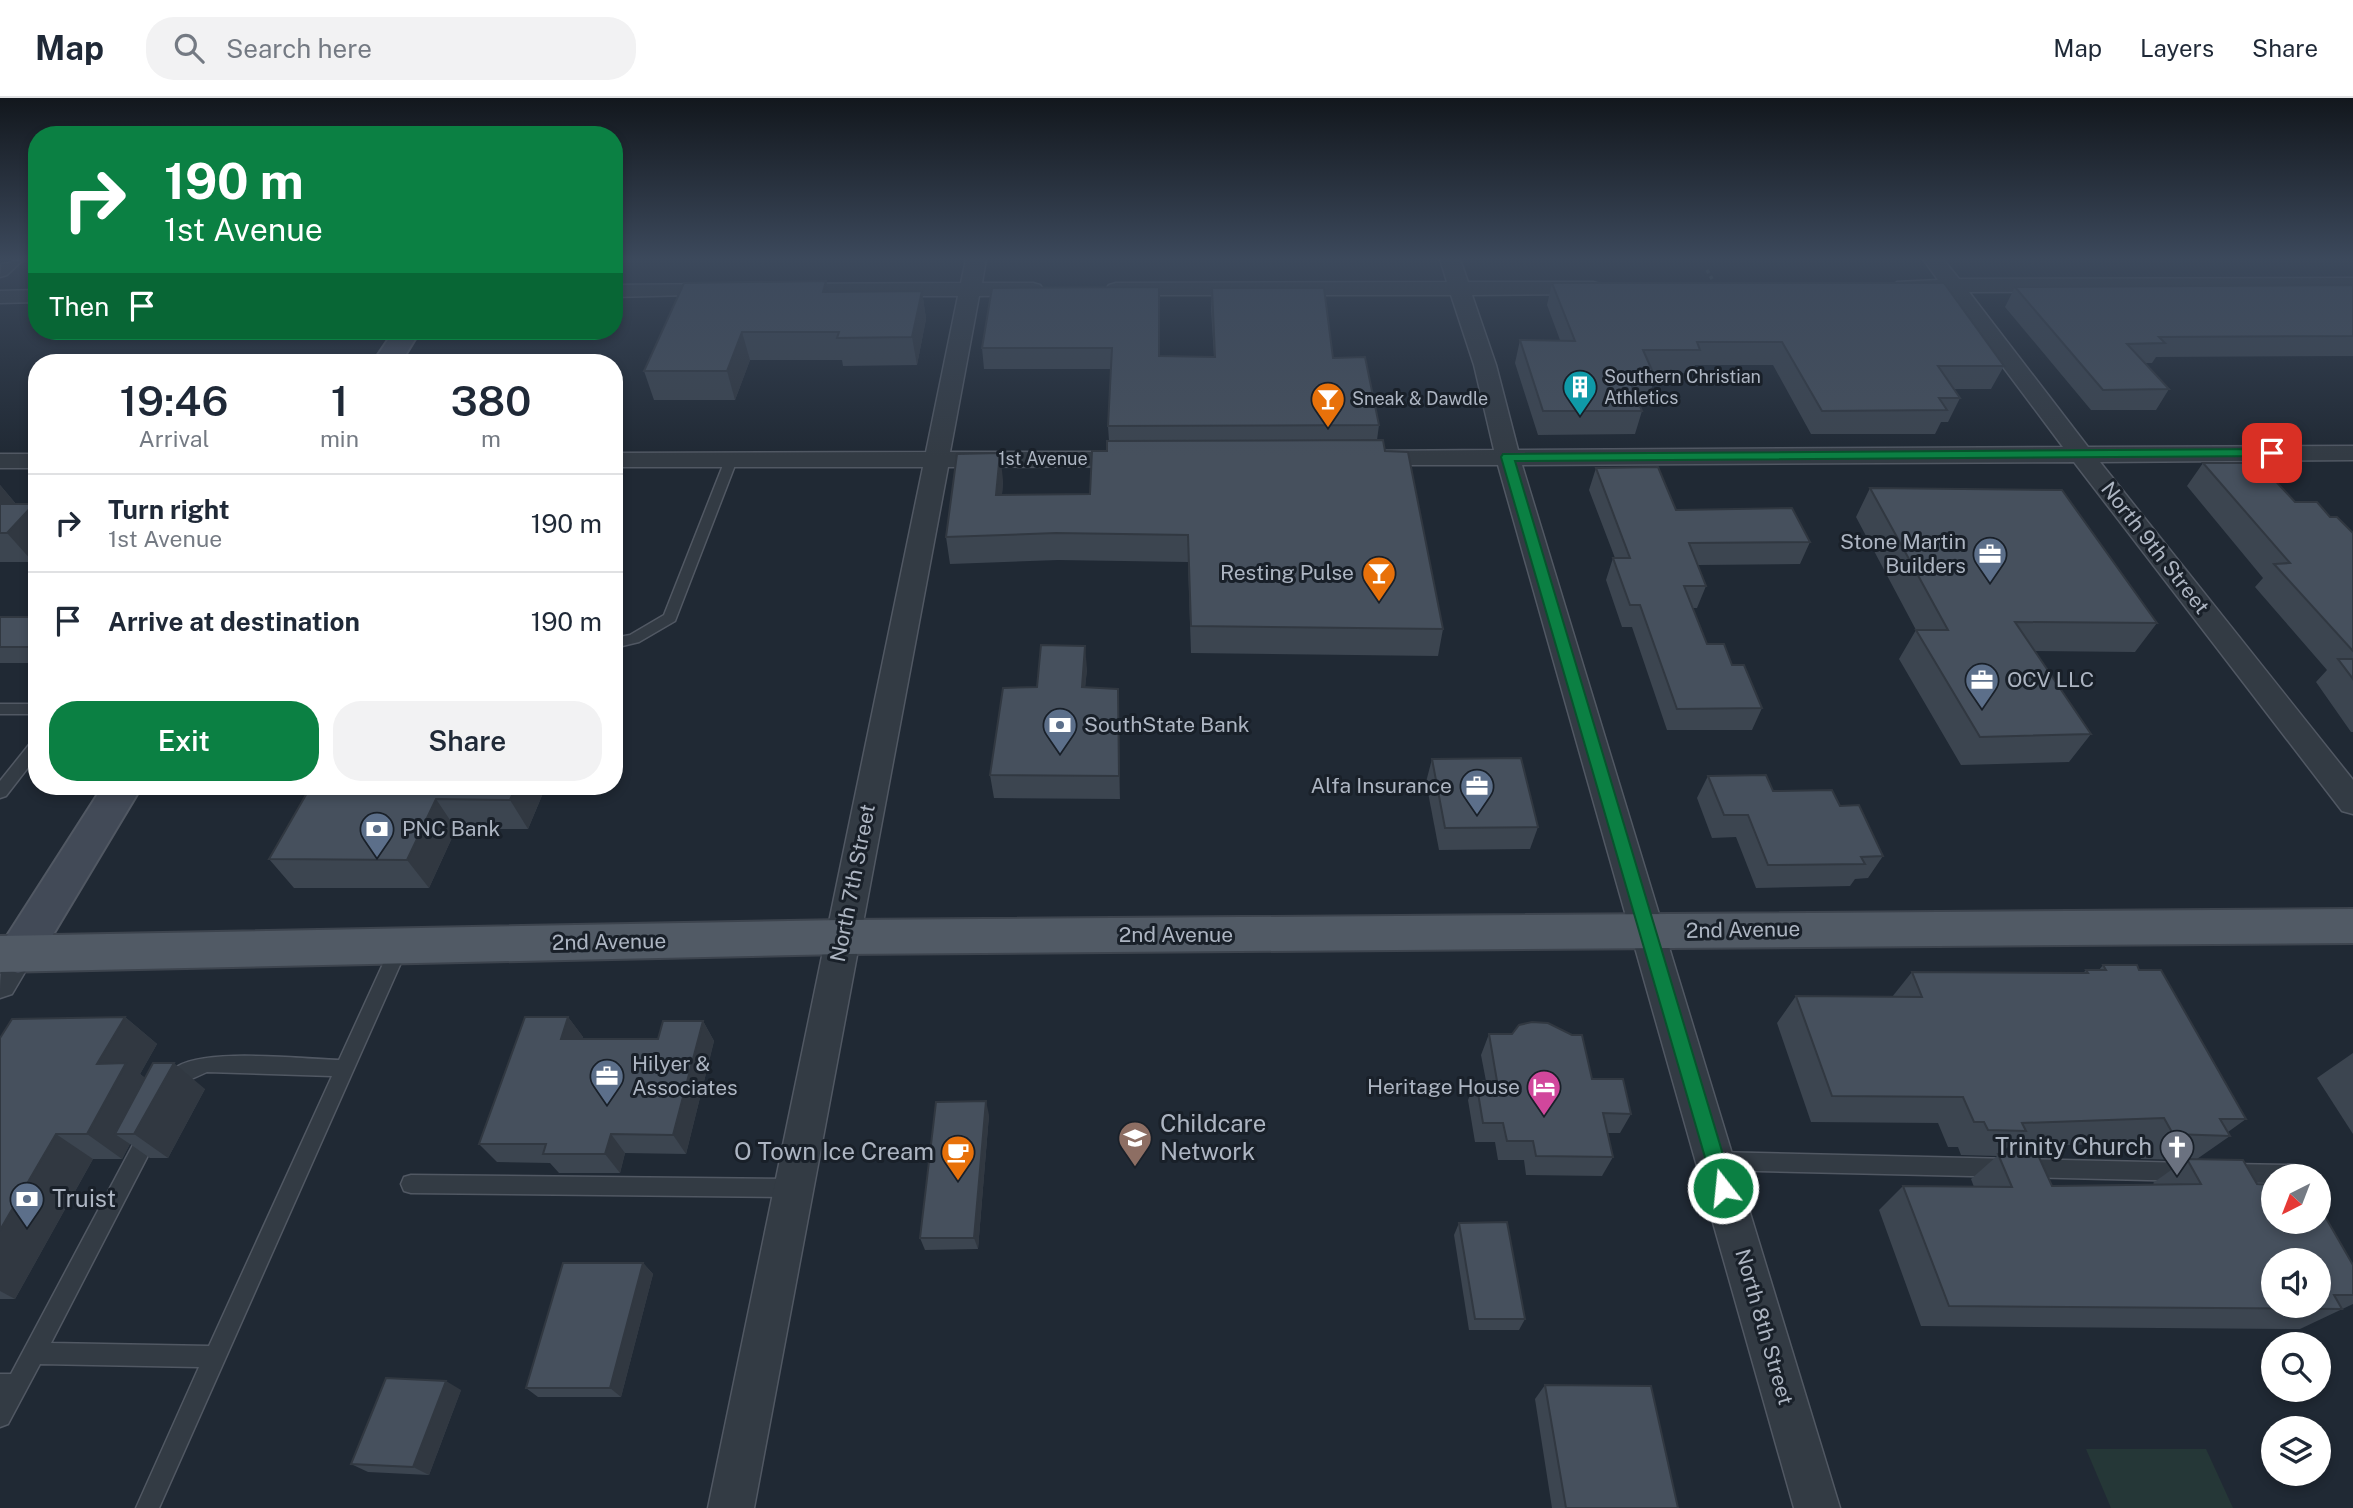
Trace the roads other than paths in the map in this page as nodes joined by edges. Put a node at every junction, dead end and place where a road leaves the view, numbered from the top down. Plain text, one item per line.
1 (961, 325) edge
2 (1471, 325) edge
3 (1982, 325) edge
4 (2353, 453) edge
5 (2081, 454) junction
6 (1508, 457) junction
7 (1160, 458) edge
8 (1339, 458) edge
9 (937, 459) junction
10 (623, 460) edge
11 (731, 460) junction
12 (0, 461) edge
13 (28, 461) edge
14 (623, 641) edge
15 (28, 710) edge
16 (3, 713) edge
17 (28, 756) edge
18 (0, 792) edge
19 (117, 795) edge
20 (2353, 802) edge
21 (2353, 926) edge
22 (1648, 931) junction
23 (842, 937) junction
24 (399, 947) junction
25 (6, 964) edge
26 (345, 1068) junction
27 (1715, 1161) junction
28 (2261, 1173) edge
29 (411, 1184) dead end
30 (793, 1188) junction
31 (34, 1353) junction
32 (215, 1357) junction
33 (8, 1385) edge
34 (0, 1416) edge
35 (147, 1508) edge
36 (731, 1508) edge
37 (1817, 1508) edge

1 - 9 street, North 7th Street
2 - 6 street, North 8th Street
3 - 5 street, North 9th Street
4 - 5 street
5 - 6 street
5 - 20 street, North 9th Street
6 - 8 street
6 - 22 street, North 8th Street
7 - 9 street, 1st Avenue
9 - 11 street, 1st Avenue
9 - 23 street, North 7th Street
10 - 11 street, 1st Avenue
11 - 14 lane
12 - 13 street
15 - 16 lane
17 - 18 lane
19 - 25 street
21 - 22 main road, 2nd Avenue
22 - 23 main road, 2nd Avenue
22 - 27 street, North 8th Street
23 - 24 main road, 2nd Avenue
23 - 30 street, North 7th Street
24 - 25 main road, 2nd Avenue
24 - 26 lane
26 - 31 lane
26 - 32 lane
27 - 28 lane
27 - 37 street, North 8th Street
29 - 30 lane
30 - 36 street, North 7th Street
31 - 32 lane
31 - 33 lane
32 - 35 lane
33 - 34 lane

